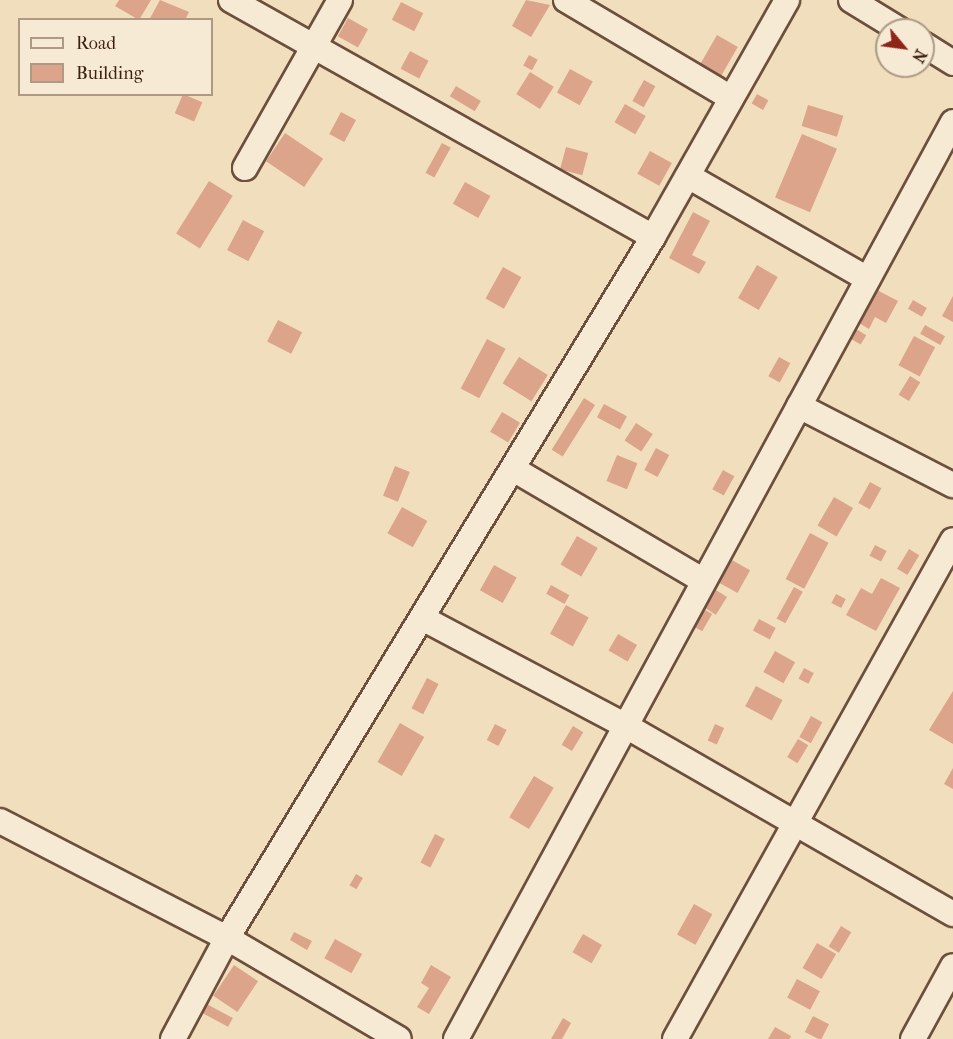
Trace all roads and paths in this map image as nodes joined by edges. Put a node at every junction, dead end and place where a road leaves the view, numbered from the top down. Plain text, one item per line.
1 (231, 0) edge
2 (340, 0) edge
3 (566, 0) edge
4 (787, 0) edge
5 (851, 0) edge
6 (880, 18) edge
7 (314, 47) junction
8 (935, 52) edge
9 (953, 63) edge
10 (731, 99) junction
11 (953, 122) edge
12 (245, 168) dead end
13 (688, 176) junction
14 (653, 237) junction
15 (868, 279) junction
16 (799, 406) junction
17 (513, 469) junction
18 (953, 485) edge
19 (953, 540) edge
20 (704, 581) junction
21 (422, 618) junction
22 (626, 726) junction
23 (0, 822) edge
24 (796, 824) junction
25 (953, 914) edge
26 (227, 938) junction
27 (953, 966) edge
28 (173, 1039) edge
29 (399, 1039) edge
30 (456, 1039) edge
31 (675, 1039) edge
32 (912, 1039) edge

1 - 7 street
2 - 7 street
3 - 10 street
4 - 10 street
5 - 6 street
7 - 12 street
7 - 14 street
8 - 9 street
10 - 13 street
11 - 15 street
13 - 14 street
13 - 15 street
14 - 17 street
15 - 16 street
16 - 18 street
16 - 20 street
17 - 20 street
17 - 21 street
19 - 24 street
20 - 22 street
21 - 22 street
21 - 26 street
22 - 24 street
22 - 30 street
23 - 26 street
24 - 25 street
24 - 31 street
26 - 28 street
26 - 29 street
27 - 32 street

